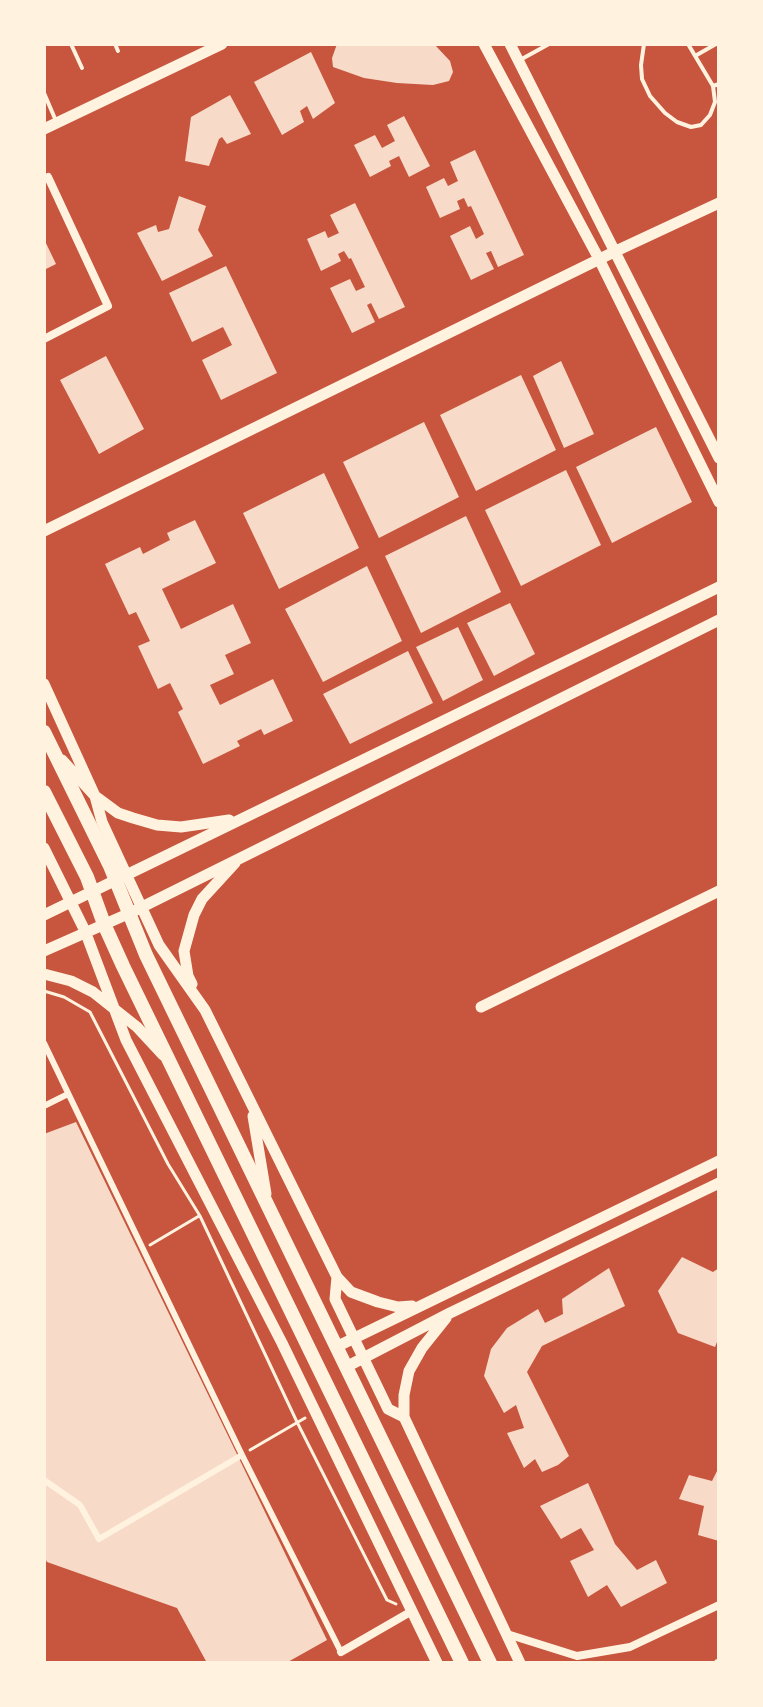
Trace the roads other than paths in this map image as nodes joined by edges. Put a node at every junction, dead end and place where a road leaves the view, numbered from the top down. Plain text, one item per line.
1 (71, 44) edge
2 (115, 44) edge
3 (222, 44) edge
4 (484, 44) edge
5 (510, 44) edge
6 (549, 44) edge
7 (644, 44) edge
8 (688, 44) edge
9 (716, 44) edge
10 (118, 51) dead end
11 (695, 56) junction
12 (518, 61) junction
13 (82, 68) dead end
14 (719, 84) edge
15 (713, 86) junction
16 (44, 93) edge
17 (57, 123) junction
18 (44, 129) edge
19 (44, 179) edge
20 (719, 203) edge
21 (616, 251) junction
22 (599, 259) junction
23 (44, 339) edge
24 (719, 458) edge
25 (719, 502) edge
26 (44, 531) edge
27 (719, 587) edge
28 (719, 620) edge
29 (44, 684) edge
30 (47, 739) edge
31 (44, 792) edge
32 (95, 796) junction
33 (249, 816) junction
34 (44, 848) edge
35 (244, 854) junction
36 (121, 878) junction
37 (719, 891) edge
38 (92, 892) junction
39 (71, 902) junction
40 (135, 910) junction
41 (44, 915) edge
42 (104, 924) junction
43 (85, 931) junction
44 (44, 951) edge
45 (44, 974) edge
46 (481, 1007) dead end
47 (115, 1010) junction
48 (205, 1010) junction
49 (44, 1043) edge
50 (192, 1050) junction
51 (170, 1062) junction
52 (68, 1094) junction
53 (44, 1106) edge
54 (719, 1161) edge
55 (719, 1183) edge
56 (270, 1210) junction
57 (337, 1277) junction
58 (421, 1306) junction
59 (450, 1313) junction
60 (354, 1338) junction
61 (336, 1347) junction
62 (363, 1358) junction
63 (346, 1367) junction
64 (404, 1417) junction
65 (242, 1455) junction
66 (44, 1480) edge
67 (719, 1605) edge
68 (412, 1611) junction
69 (507, 1634) junction
70 (341, 1652) joint
71 (437, 1663) edge
72 (462, 1663) edge
73 (490, 1663) edge
74 (520, 1663) edge

1 - 13 lane
2 - 10 lane
3 - 17 street
4 - 22 street
5 - 12 street
6 - 12 lane
7 - 15 lane
8 - 11 lane
9 - 11 lane
11 - 15 lane
12 - 21 street
14 - 15 lane
16 - 17 lane
17 - 18 street
19 - 23 street
20 - 21 street
21 - 22 street
21 - 24 street
22 - 25 street
22 - 26 street
27 - 33 street
28 - 35 street
29 - 32 street
30 - 32 street
30 - 36 main road
31 - 38 main road
32 - 33 street
32 - 36 street
33 - 36 street
34 - 39 street
35 - 40 street
35 - 48 street
36 - 38 street
36 - 40 main road
37 - 46 street
38 - 39 street
38 - 42 main road
39 - 41 street
39 - 43 street
40 - 42 street
40 - 48 street
40 - 50 main road
42 - 43 street
42 - 51 main road
43 - 44 street
43 - 47 street
45 - 47 street
47 - 51 street
47 - 68 street
48 - 56 street
48 - 57 street
49 - 52 street
50 - 51 main road
50 - 56 main road
51 - 72 main road
52 - 53 street
52 - 65 street
54 - 58 street
55 - 59 street
56 - 61 main road
57 - 58 street
57 - 60 street
58 - 60 street
59 - 62 street
59 - 64 street
60 - 61 street
60 - 62 street
61 - 63 main road
62 - 63 street
62 - 64 street
63 - 73 main road
64 - 69 street
65 - 66 street
65 - 70 street
67 - 69 street
68 - 70 street
68 - 71 street
69 - 74 street

